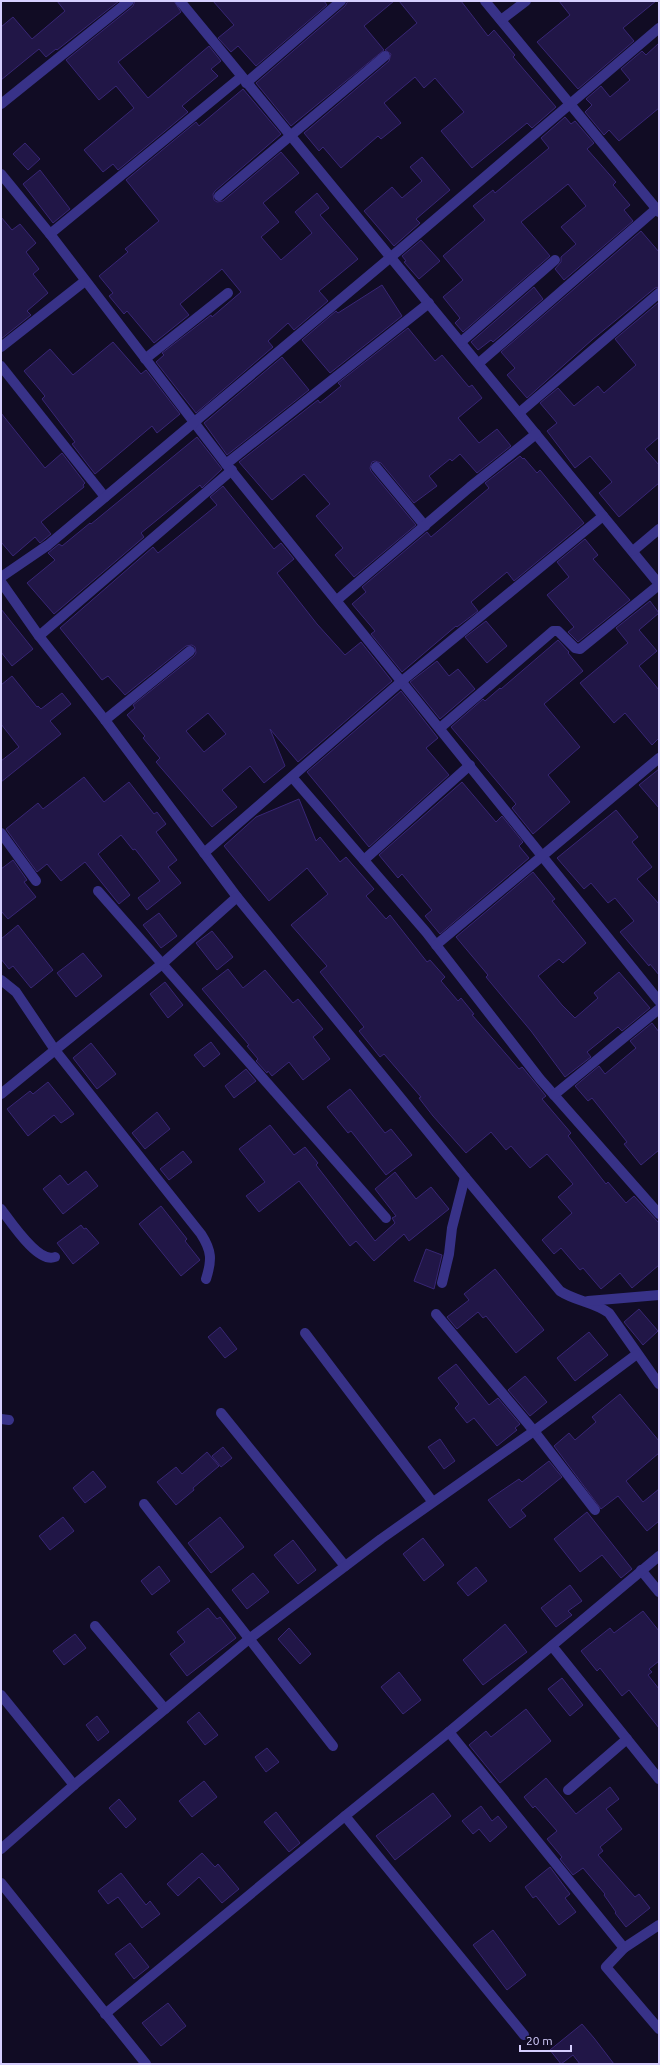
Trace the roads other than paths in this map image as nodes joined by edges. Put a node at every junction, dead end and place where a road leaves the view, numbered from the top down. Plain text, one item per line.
1 (129, 1) edge
2 (180, 1) edge
3 (341, 1) edge
4 (485, 1) edge
5 (526, 1) edge
6 (500, 20) junction
7 (659, 28) edge
8 (386, 56) dead end
9 (244, 80) junction
10 (1, 104) edge
11 (571, 104) junction
12 (290, 135) junction
13 (1, 174) edge
14 (219, 196) dead end
15 (658, 210) edge
16 (50, 234) junction
17 (391, 257) junction
18 (555, 260) dead end
19 (85, 281) junction
20 (228, 293) dead end
21 (659, 293) edge
22 (429, 303) junction
23 (461, 342) junction
24 (1, 347) edge
25 (145, 359) junction
26 (479, 363) junction
27 (1, 366) edge
28 (519, 413) junction
29 (193, 421) junction
30 (536, 434) junction
31 (229, 467) junction
32 (376, 467) dead end
33 (105, 497) junction
34 (603, 516) junction
35 (425, 526) junction
36 (659, 529) edge
37 (633, 551) junction
38 (1, 577) edge
39 (1, 582) edge
40 (659, 584) edge
41 (337, 600) junction
42 (39, 636) junction
43 (190, 651) dead end
44 (402, 681) junction
45 (105, 720) junction
46 (440, 728) junction
47 (659, 758) edge
48 (470, 765) junction
49 (292, 777) junction
50 (1, 833) edge
51 (204, 853) junction
52 (542, 854) junction
53 (364, 860) junction
54 (36, 880) dead end
55 (98, 891) dead end
56 (237, 897) junction
57 (436, 945) junction
58 (162, 964) junction
59 (1, 980) edge
60 (659, 1001) edge
61 (659, 1009) edge
62 (55, 1050) junction
63 (1, 1094) edge
64 (554, 1095) junction
65 (465, 1177) junction
66 (1, 1209) edge
67 (659, 1214) edge
68 (386, 1218) dead end
69 (55, 1257) dead end
70 (206, 1279) dead end
71 (442, 1283) dead end
72 (659, 1295) edge
73 (586, 1302) junction
74 (436, 1314) dead end
75 (305, 1333) dead end
76 (637, 1354) junction
77 (659, 1384) edge
78 (221, 1413) dead end
79 (534, 1431) junction
80 (432, 1501) junction
81 (144, 1504) dead end
82 (595, 1510) dead end
83 (659, 1556) edge
84 (345, 1566) junction
85 (641, 1570) junction
86 (659, 1592) edge
87 (95, 1626) dead end
88 (249, 1639) junction
89 (552, 1646) junction
90 (1, 1695) edge
91 (165, 1709) junction
92 (449, 1732) junction
93 (627, 1739) junction
94 (333, 1746) dead end
95 (659, 1779) edge
96 (74, 1785) junction
97 (568, 1790) dead end
98 (344, 1816) junction
99 (1, 1849) edge
100 (1, 1883) edge
101 (659, 1925) edge
102 (624, 1948) junction
103 (105, 2014) junction
104 (659, 2028) edge
105 (524, 2035) dead end
106 (146, 2064) edge

1 - 10 street
2 - 9 street
3 - 9 street
4 - 6 street
5 - 6 street
6 - 11 street
7 - 11 street
8 - 12 street
9 - 12 street
9 - 16 street
11 - 15 street
11 - 17 street
12 - 14 street
12 - 17 street
13 - 16 street
15 - 26 street
16 - 19 street
17 - 22 street
17 - 29 street
18 - 23 street
19 - 24 street
19 - 25 street
20 - 25 street
21 - 28 street
22 - 23 street
22 - 31 street
23 - 26 street
25 - 29 street
26 - 28 street
27 - 33 street
28 - 30 street
29 - 31 street
29 - 33 street
30 - 34 street
30 - 35 street
31 - 41 street
31 - 42 street
32 - 35 street
33 - 38 street
34 - 37 street
34 - 44 street
35 - 41 street
36 - 37 street
37 - 40 street
39 - 42 street
40 - 46 street
41 - 44 street
42 - 45 street
43 - 45 street
44 - 46 street
44 - 49 street
45 - 51 street
46 - 48 street
47 - 52 street
48 - 52 street
48 - 53 street
49 - 51 street
49 - 53 street
50 - 54 street
51 - 56 street
52 - 57 street
52 - 60 street
53 - 57 street
55 - 58 street
56 - 58 street
56 - 65 street
57 - 64 street
58 - 62 street
58 - 68 street
59 - 62 street
61 - 64 street
62 - 63 street
62 - 70 street
64 - 67 street
65 - 71 street
65 - 73 street
66 - 69 street
72 - 73 street
73 - 76 street
74 - 79 street
75 - 80 street
76 - 77 street
76 - 79 street
78 - 84 street
79 - 80 street
79 - 82 street
80 - 84 street
81 - 88 street
83 - 85 street
84 - 88 street
85 - 86 street
85 - 89 street
87 - 91 street
88 - 91 street
88 - 94 street
89 - 92 street
89 - 93 street
90 - 96 street
91 - 96 street
92 - 98 street
92 - 102 street
93 - 95 street
93 - 97 street
96 - 99 street
98 - 103 street
98 - 105 street
100 - 103 street
101 - 102 street
102 - 104 street
103 - 106 street

